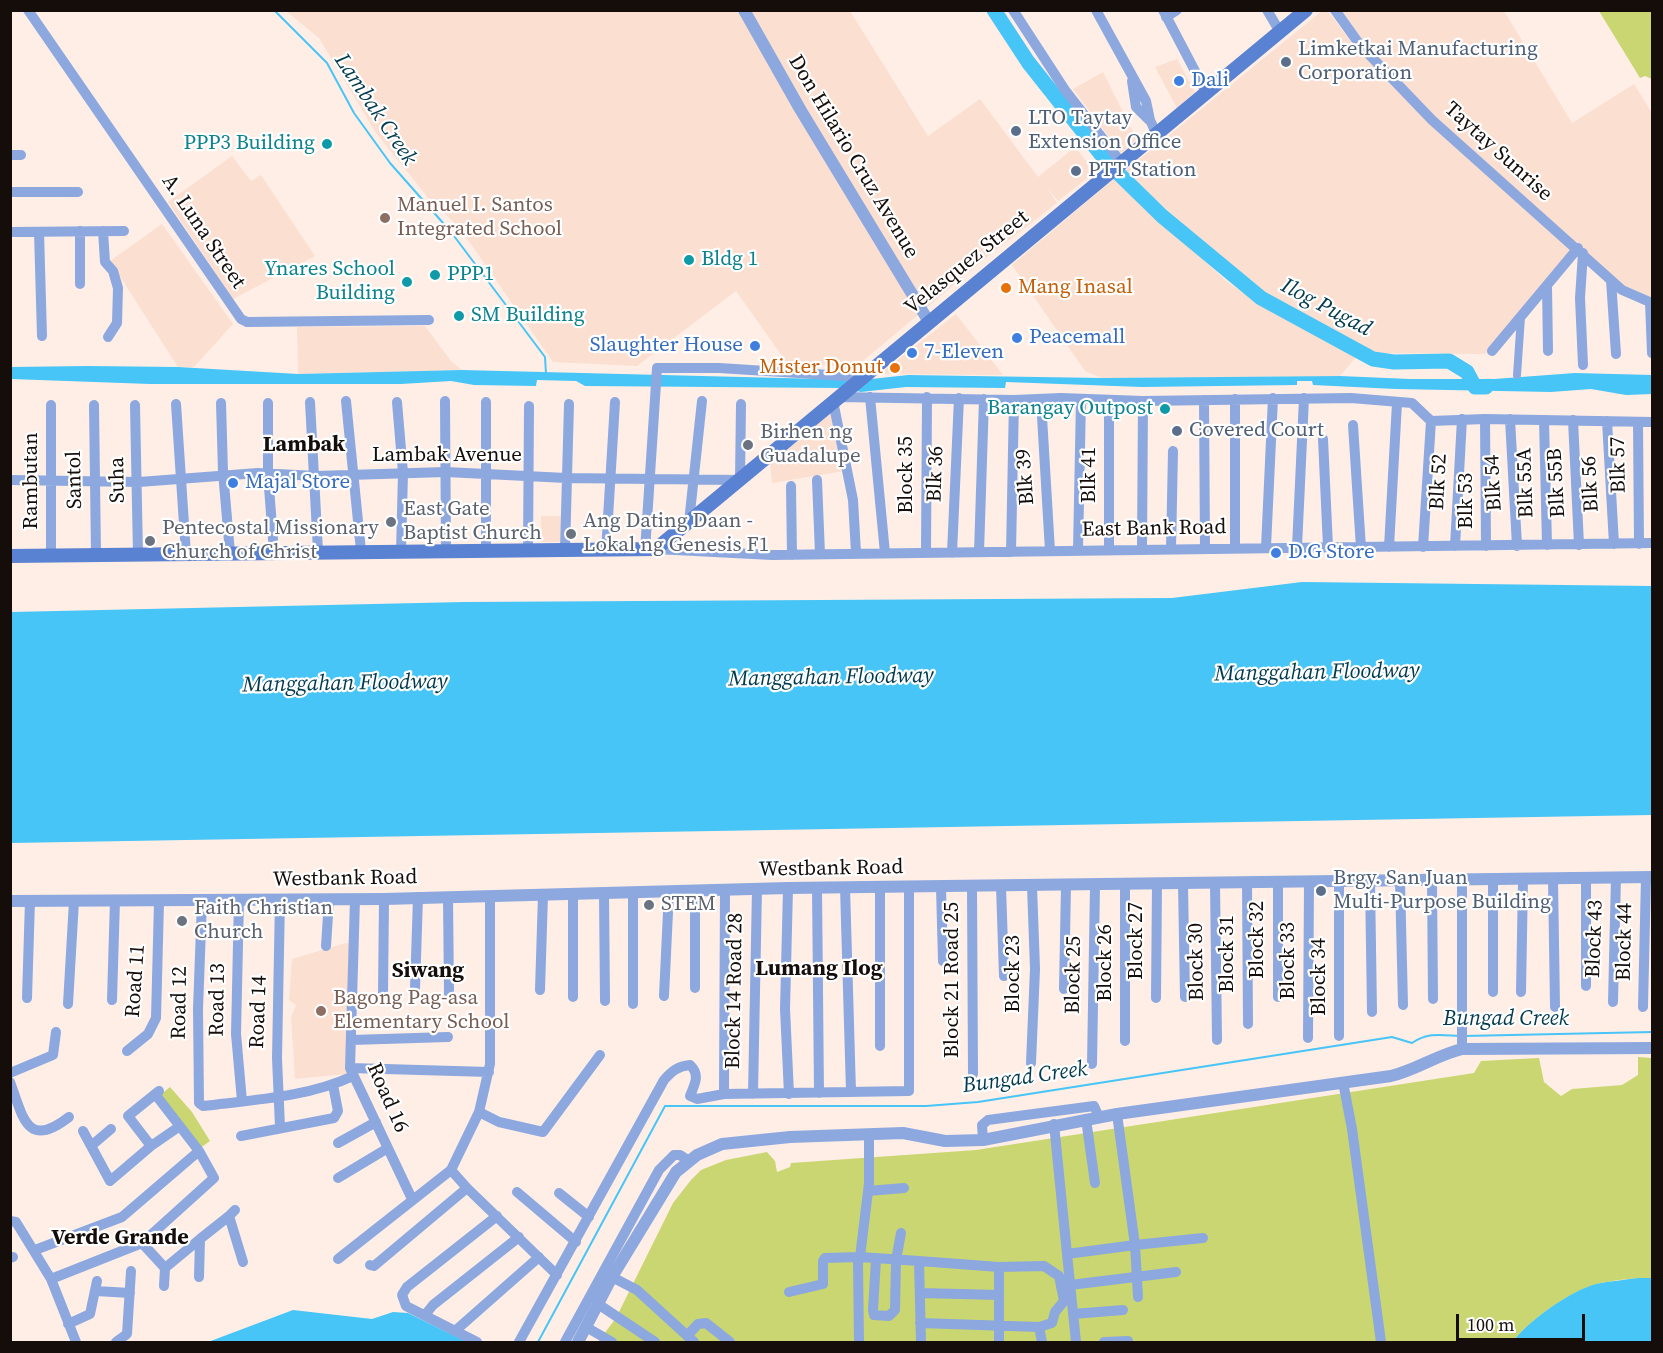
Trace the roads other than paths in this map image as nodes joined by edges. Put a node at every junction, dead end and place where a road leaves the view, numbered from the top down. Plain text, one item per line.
1 (28, 10) edge
2 (744, 10) edge
3 (1013, 10) edge
4 (1096, 10) edge
5 (1177, 10) edge
6 (1267, 10) edge
7 (1306, 10) edge
8 (1335, 10) edge
9 (1164, 14) edge
10 (1280, 32) junction
11 (1206, 92) junction
12 (1156, 133) junction
13 (1121, 162) junction
14 (10, 192) edge
15 (78, 192) dead end
16 (39, 231) junction
17 (80, 231) junction
18 (103, 231) junction
19 (124, 231) dead end
20 (10, 232) edge
21 (1581, 251) junction
22 (1611, 279) junction
23 (80, 284) dead end
24 (1547, 286) junction
25 (1651, 302) edge
26 (1521, 317) junction
27 (429, 320) dead end
28 (929, 322) junction
29 (42, 336) dead end
30 (108, 337) dead end
31 (1492, 351) dead end
32 (1548, 351) dead end
33 (1653, 353) edge
34 (1616, 354) dead end
35 (1583, 365) dead end
36 (1517, 375) dead end
37 (861, 377) junction
38 (870, 397) junction
39 (927, 397) junction
40 (959, 398) junction
41 (1273, 398) junction
42 (1304, 398) junction
43 (836, 399) junction
44 (984, 399) junction
45 (1081, 399) junction
46 (1235, 399) junction
47 (445, 400) dead end
48 (1014, 400) junction
49 (1041, 400) junction
50 (1109, 400) junction
51 (1204, 400) junction
52 (346, 401) dead end
53 (702, 401) dead end
54 (1143, 401) junction
55 (310, 402) dead end
56 (397, 402) dead end
57 (486, 402) dead end
58 (615, 402) dead end
59 (221, 403) dead end
60 (268, 403) dead end
61 (1397, 403) junction
62 (176, 404) dead end
63 (569, 404) dead end
64 (741, 404) dead end
65 (51, 405) dead end
66 (94, 405) dead end
67 (135, 405) dead end
68 (529, 406) dead end
69 (1462, 419) junction
70 (1485, 419) junction
71 (1510, 419) junction
72 (1544, 420) junction
73 (1573, 420) junction
74 (1607, 421) junction
75 (1431, 422) junction
76 (1638, 422) junction
77 (1653, 422) edge
78 (1353, 425) dead end
79 (1323, 439) dead end
80 (1173, 451) dead end
81 (446, 472) junction
82 (403, 473) junction
83 (486, 473) junction
84 (268, 474) junction
85 (528, 474) junction
86 (316, 476) junction
87 (355, 476) junction
88 (223, 477) junction
89 (610, 477) junction
90 (566, 478) junction
91 (652, 478) junction
92 (695, 478) junction
93 (182, 479) junction
94 (10, 480) edge
95 (740, 480) junction
96 (817, 480) dead end
97 (52, 482) junction
98 (94, 482) junction
99 (139, 482) junction
100 (791, 486) dead end
101 (689, 522) junction
102 (1653, 543) edge
103 (1614, 544) junction
104 (1639, 544) junction
105 (1547, 545) junction
106 (1579, 545) junction
107 (1455, 546) junction
108 (1486, 546) junction
109 (1517, 546) junction
110 (1235, 547) junction
111 (1266, 547) junction
112 (1297, 547) junction
113 (1328, 547) junction
114 (1389, 547) junction
115 (1423, 547) junction
116 (1205, 548) junction
117 (1361, 548) junction
118 (1142, 549) junction
119 (1171, 549) junction
120 (565, 550) junction
121 (651, 550) junction
122 (1078, 550) junction
123 (1109, 550) junction
124 (318, 551) junction
125 (361, 551) junction
126 (486, 551) junction
127 (528, 551) junction
128 (606, 551) junction
129 (1050, 551) junction
130 (401, 552) junction
131 (446, 552) junction
132 (979, 552) junction
133 (1011, 552) junction
134 (230, 553) junction
135 (274, 553) junction
136 (926, 553) junction
137 (952, 553) junction
138 (186, 554) junction
139 (856, 554) junction
140 (885, 554) junction
141 (96, 555) junction
142 (138, 555) junction
143 (792, 555) junction
144 (820, 555) junction
145 (10, 556) edge
146 (51, 556) junction
147 (1616, 877) junction
148 (1649, 877) edge
149 (1586, 878) junction
150 (1523, 879) junction
151 (1553, 879) junction
152 (1461, 880) junction
153 (1493, 880) junction
154 (1400, 881) junction
155 (1432, 881) junction
156 (1339, 882) junction
157 (1370, 882) junction
158 (1247, 883) junction
159 (1278, 883) junction
160 (1309, 883) junction
161 (1157, 884) junction
162 (1183, 884) junction
163 (1215, 884) junction
164 (1066, 885) junction
165 (1125, 885) junction
166 (972, 886) junction
167 (1001, 886) junction
168 (1032, 886) junction
169 (1095, 886) junction
170 (845, 887) junction
171 (880, 887) junction
172 (909, 887) junction
173 (941, 887) junction
174 (788, 888) junction
175 (817, 888) junction
176 (757, 889) junction
177 (725, 890) junction
178 (669, 891) junction
179 (695, 891) junction
180 (633, 892) junction
181 (573, 893) junction
182 (604, 893) junction
183 (543, 895) junction
184 (418, 897) junction
185 (448, 897) junction
186 (490, 897) junction
187 (239, 899) junction
188 (280, 899) junction
189 (329, 899) junction
190 (355, 899) junction
191 (384, 899) junction
192 (30, 900) junction
193 (115, 900) junction
194 (10, 901) edge
195 (74, 901) junction
196 (202, 901) junction
197 (159, 902) junction
198 (326, 946) dead end
199 (942, 961) dead end
200 (1004, 976) dead end
201 (1586, 986) dead end
202 (695, 988) dead end
203 (415, 989) dead end
204 (1064, 989) dead end
205 (540, 990) dead end
206 (1493, 992) dead end
207 (1521, 993) dead end
208 (383, 994) dead end
209 (448, 994) dead end
210 (664, 996) dead end
211 (573, 997) dead end
212 (1185, 997) dead end
213 (1278, 997) dead end
214 (27, 998) dead end
215 (1156, 998) dead end
216 (1433, 999) dead end
217 (112, 1000) dead end
218 (605, 1001) dead end
219 (1613, 1002) dead end
220 (68, 1004) dead end
221 (633, 1004) dead end
222 (1403, 1005) dead end
223 (1555, 1007) dead end
224 (1643, 1007) dead end
225 (1372, 1012) dead end
226 (1248, 1024) dead end
227 (56, 1032) dead end
228 (1340, 1036) dead end
229 (448, 1037) dead end
230 (1308, 1038) dead end
231 (351, 1040) junction
232 (1217, 1040) dead end
233 (1125, 1041) dead end
234 (1461, 1045) junction
235 (880, 1046) dead end
236 (1653, 1048) edge
237 (127, 1051) dead end
238 (600, 1055) dead end
239 (1031, 1063) dead end
240 (1092, 1064) dead end
241 (352, 1072) junction
242 (489, 1072) junction
243 (10, 1073) edge
244 (973, 1074) dead end
245 (10, 1082) edge
246 (1343, 1082) junction
247 (333, 1085) junction
248 (851, 1092) junction
249 (819, 1093) junction
250 (724, 1094) junction
251 (753, 1094) junction
252 (789, 1094) junction
253 (278, 1095) junction
254 (242, 1101) junction
255 (479, 1112) junction
256 (1117, 1114) junction
257 (69, 1117) dead end
258 (1099, 1117) junction
259 (1086, 1119) junction
260 (376, 1122) junction
261 (1054, 1124) junction
262 (180, 1126) junction
263 (280, 1128) junction
264 (111, 1130) dead end
265 (83, 1131) dead end
266 (242, 1136) dead end
267 (869, 1136) junction
268 (983, 1140) junction
269 (339, 1143) dead end
270 (91, 1146) junction
271 (151, 1146) junction
272 (388, 1148) junction
273 (199, 1151) junction
274 (689, 1161) junction
275 (451, 1170) junction
276 (338, 1178) dead end
277 (1095, 1183) dead end
278 (467, 1188) junction
279 (904, 1188) dead end
280 (868, 1191) junction
281 (517, 1192) dead end
282 (559, 1193) dead end
283 (412, 1199) junction
284 (497, 1216) junction
285 (589, 1217) junction
286 (10, 1221) edge
287 (901, 1233) dead end
288 (519, 1237) junction
289 (1203, 1238) dead end
290 (200, 1239) junction
291 (576, 1242) junction
292 (142, 1243) junction
293 (1134, 1245) junction
294 (35, 1250) junction
295 (1067, 1254) junction
296 (539, 1257) junction
297 (860, 1257) junction
298 (338, 1259) dead end
299 (876, 1259) junction
300 (896, 1260) junction
301 (919, 1261) junction
302 (243, 1262) dead end
303 (370, 1265) dead end
304 (999, 1267) junction
305 (165, 1268) junction
306 (131, 1270) dead end
307 (1176, 1272) dead end
308 (557, 1275) junction
309 (1138, 1276) junction
310 (199, 1277) dead end
311 (612, 1277) junction
312 (51, 1280) junction
313 (1070, 1285) junction
314 (164, 1286) dead end
315 (789, 1292) dead end
316 (130, 1293) junction
317 (920, 1293) junction
318 (999, 1294) junction
319 (1138, 1297) dead end
320 (598, 1304) junction
321 (1123, 1310) dead end
322 (1073, 1314) junction
323 (425, 1315) junction
324 (920, 1323) junction
325 (69, 1324) junction
326 (999, 1326) junction
327 (586, 1327) junction
328 (1039, 1327) junction
329 (455, 1331) junction
330 (691, 1339) edge
331 (1128, 1341) edge
332 (76, 1342) edge
333 (116, 1342) edge
334 (477, 1342) edge
335 (519, 1342) edge
336 (565, 1342) edge
337 (578, 1342) edge
338 (612, 1342) edge
339 (655, 1342) edge
340 (730, 1342) edge
341 (859, 1342) edge
342 (921, 1342) edge
343 (999, 1342) edge
344 (1042, 1342) edge
345 (1076, 1342) edge
346 (1104, 1342) edge
347 (1381, 1342) edge

1 - 27 street, A. Luna Street
2 - 28 street, Don Hilario Cruz Avenue
3 - 13 street
4 - 12 street
5 - 9 street
6 - 10 street
7 - 10 main road, Velasquez Street
8 - 21 street, Taytay Sunrise
9 - 11 street
10 - 11 main road, Velasquez Street
11 - 12 main road, Velasquez Street
12 - 13 main road, Velasquez Street
13 - 28 main road, Velasquez Street
14 - 15 street
16 - 17 street
16 - 20 street
16 - 29 street
17 - 18 street
17 - 23 street
18 - 19 street
18 - 30 street
21 - 22 street, Taytay Sunrise
21 - 24 street
21 - 35 street
22 - 25 street, Taytay Sunrise
22 - 34 street
24 - 26 street
24 - 32 street
25 - 33 street
26 - 31 street
26 - 36 street
28 - 37 main road, Velasquez Street
37 - 43 main road, Velasquez Street
37 - 91 street
38 - 39 street
38 - 43 street
38 - 140 street
39 - 40 street
39 - 136 street, Block 35
40 - 44 street
40 - 137 street, Blk 36
41 - 42 street
41 - 46 street
41 - 111 street
42 - 61 street
42 - 112 street
43 - 95 main road, Velasquez Street
43 - 139 street
44 - 48 street
44 - 132 street
45 - 49 street
45 - 50 street
45 - 122 street
46 - 51 street
46 - 110 street
47 - 81 street
48 - 49 street
48 - 133 street
49 - 129 street, Blk 39
50 - 54 street
50 - 123 street, Blk 41
51 - 54 street
51 - 116 street
52 - 87 street
53 - 92 street
54 - 118 street
55 - 86 street
56 - 82 street
57 - 83 street
58 - 89 street
59 - 88 street
60 - 84 street
61 - 75 street
61 - 114 street
62 - 93 street
63 - 90 street
64 - 95 street
65 - 97 street, Rambutan
66 - 98 street, Santol
67 - 99 street, Suha
68 - 85 street
69 - 70 street
69 - 75 street
69 - 107 street, Blk 52
70 - 71 street
70 - 108 street, Blk 53
71 - 72 street
71 - 109 street, Blk 54
72 - 73 street
72 - 105 street, Blk 55A
73 - 74 street
73 - 106 street, Blk 55B
74 - 76 street
74 - 103 street, Blk 56
75 - 115 street
76 - 77 street
76 - 104 street, Blk 57
78 - 117 street
79 - 113 street
80 - 119 street
81 - 82 street, Lambak Avenue
81 - 83 street, Lambak Avenue
81 - 131 street
82 - 87 street, Lambak Avenue
82 - 130 street
83 - 85 street, Lambak Avenue
83 - 126 street
84 - 86 street, Lambak Avenue
84 - 88 street, Lambak Avenue
84 - 135 street
85 - 90 street, Lambak Avenue
85 - 127 street
86 - 87 street, Lambak Avenue
86 - 124 street
87 - 125 street
88 - 93 street, Lambak Avenue
88 - 134 street
89 - 90 street, Lambak Avenue
89 - 91 street, Lambak Avenue
89 - 128 street
90 - 120 street
91 - 92 street, Lambak Avenue
91 - 121 street
92 - 95 street, Lambak Avenue
92 - 101 street
93 - 99 street, Lambak Avenue
93 - 138 street
94 - 97 street, Lambak Avenue
95 - 101 main road, Velasquez Street
96 - 144 street
97 - 98 street, Lambak Avenue
97 - 146 street, Rambutan
98 - 99 street, Lambak Avenue
98 - 141 street, Santol
99 - 142 street, Suha
100 - 143 street
101 - 121 main road, Velasquez Street
102 - 104 street, East Bank Road
103 - 104 street, East Bank Road
103 - 106 street, East Bank Road
105 - 106 street, East Bank Road
105 - 109 street, East Bank Road
107 - 108 street, East Bank Road
107 - 115 street, East Bank Road
108 - 109 street, East Bank Road
110 - 111 street, East Bank Road
110 - 116 street, East Bank Road
111 - 112 street, East Bank Road
112 - 113 street, East Bank Road
113 - 117 street, East Bank Road
114 - 115 street, East Bank Road
114 - 117 street, East Bank Road
116 - 119 street, East Bank Road
118 - 119 street, East Bank Road
118 - 123 street, East Bank Road
120 - 127 main road
120 - 128 main road
121 - 128 main road
121 - 143 street, East Bank Road
122 - 123 street, East Bank Road
122 - 129 street, East Bank Road
124 - 125 main road
124 - 135 main road
125 - 130 main road
126 - 127 main road
126 - 131 main road
129 - 133 street, East Bank Road
130 - 131 main road
132 - 133 street, East Bank Road
132 - 137 street, East Bank Road
134 - 135 main road
134 - 138 main road
136 - 137 street, East Bank Road
136 - 140 street, East Bank Road
138 - 142 main road
139 - 140 street, East Bank Road
139 - 144 street, East Bank Road
141 - 142 main road
141 - 146 main road
143 - 144 street, East Bank Road
145 - 146 main road
147 - 148 street, Westbank Road
147 - 149 street, Westbank Road
147 - 219 street, Block 43
148 - 224 street, Block 44
149 - 151 street, Westbank Road
149 - 201 street
150 - 151 street, Westbank Road
150 - 153 street, Westbank Road
150 - 207 street
151 - 223 street
152 - 153 street, Westbank Road
152 - 155 street, Westbank Road
152 - 234 street
153 - 206 street
154 - 155 street, Westbank Road
154 - 157 street, Westbank Road
154 - 222 street
155 - 216 street
156 - 157 street, Westbank Road
156 - 160 street, Westbank Road
156 - 228 street, Block 34
157 - 225 street
158 - 159 street, Westbank Road
158 - 163 street, Westbank Road
158 - 226 street, Block 31
159 - 160 street, Westbank Road
159 - 213 street, Block 32
160 - 230 street, Block 33
161 - 162 street, Westbank Road
161 - 165 street, Westbank Road
161 - 215 street, Block 27
162 - 163 street, Westbank Road
162 - 212 street
163 - 232 street, Block 30
164 - 168 street, Westbank Road
164 - 169 street, Westbank Road
164 - 204 street
165 - 169 street, Westbank Road
165 - 233 street, Block 26
166 - 167 street, Westbank Road
166 - 173 street, Westbank Road
166 - 244 street, Block 21 Road 25
167 - 168 street, Westbank Road
167 - 200 street
168 - 239 street, Block 23
169 - 240 street, Block 25
170 - 171 street, Westbank Road
170 - 175 street, Westbank Road
170 - 248 street
171 - 172 street, Westbank Road
171 - 235 street
172 - 173 street, Westbank Road
172 - 248 street
173 - 199 street
174 - 175 street, Westbank Road
174 - 176 street, Westbank Road
174 - 252 street
175 - 249 street
176 - 177 street, Westbank Road
176 - 251 street, Block 14 Road 28
177 - 179 street, Westbank Road
177 - 250 street
178 - 179 street, Westbank Road
178 - 180 street, Westbank Road
178 - 210 street
179 - 202 street
180 - 182 street, Westbank Road
180 - 221 street
181 - 182 street, Westbank Road
181 - 183 street, Westbank Road
181 - 211 street
182 - 218 street
183 - 186 street, Westbank Road
183 - 205 street
184 - 185 street, Westbank Road
184 - 191 street, Westbank Road
184 - 203 street
185 - 186 street, Westbank Road
185 - 209 street
186 - 242 street
187 - 188 street, Westbank Road
187 - 196 street, Westbank Road
187 - 254 street, Road 13
188 - 189 street, Westbank Road
188 - 253 street, Road 14
189 - 190 street, Westbank Road
189 - 198 street
190 - 191 street, Westbank Road
190 - 231 street, Road 16
191 - 208 street
192 - 194 street, Westbank Road
192 - 195 street, Westbank Road
192 - 214 street
193 - 195 street, Westbank Road
193 - 197 street, Westbank Road
193 - 217 street
195 - 220 street
196 - 197 street, Westbank Road
196 - 254 street, Road 12
197 - 237 street, Road 11
227 - 243 street
229 - 231 street
231 - 241 street, Road 16
234 - 236 street
234 - 246 street
238 - 255 street
241 - 242 street
241 - 247 street
241 - 260 street, Road 16
242 - 255 street
245 - 257 street
246 - 256 street
246 - 347 street
247 - 253 street
247 - 263 street
248 - 249 street
249 - 252 street
250 - 251 street
250 - 285 street
251 - 252 street
253 - 254 street
253 - 263 street, Road 14
255 - 275 street
256 - 258 street
256 - 293 street
258 - 259 street
258 - 268 street
259 - 261 street
259 - 277 street
260 - 269 street
260 - 272 street, Road 16
261 - 268 street
261 - 295 street
262 - 271 street
262 - 271 street
262 - 273 street
263 - 266 street
264 - 270 street
265 - 270 street
267 - 268 street
267 - 274 street
267 - 280 street
270 - 271 street
272 - 276 street
272 - 283 street, Road 16
273 - 292 street
273 - 294 street
274 - 311 street
274 - 336 street
275 - 278 street
275 - 283 street
278 - 284 street
278 - 303 street
279 - 280 street
280 - 297 street
281 - 291 street
282 - 285 street
283 - 298 street
284 - 288 street
284 - 323 street
285 - 291 street
286 - 294 street
287 - 300 street
288 - 296 street
288 - 323 street
289 - 293 street
290 - 302 street
290 - 305 street
290 - 310 street
291 - 308 street
292 - 305 street
292 - 312 street
293 - 295 street
293 - 309 street
294 - 312 street
295 - 313 street
296 - 308 street
296 - 329 street
297 - 299 street
297 - 315 street
297 - 341 street
299 - 300 street
299 - 300 street
300 - 301 street
301 - 304 street
301 - 317 street
304 - 318 street
304 - 328 street
305 - 314 street
306 - 316 street
307 - 309 street
308 - 335 street
309 - 313 street
309 - 319 street
311 - 320 street
311 - 330 street
312 - 325 street
313 - 322 street
316 - 325 street
316 - 333 street
317 - 318 street
317 - 324 street
318 - 326 street
320 - 327 street
320 - 339 street
321 - 322 street
322 - 345 street
323 - 329 street
324 - 326 street
324 - 342 street
325 - 332 street
326 - 328 street
326 - 343 street
327 - 337 street
327 - 338 street
328 - 344 street
329 - 334 street
330 - 340 street
331 - 346 street

